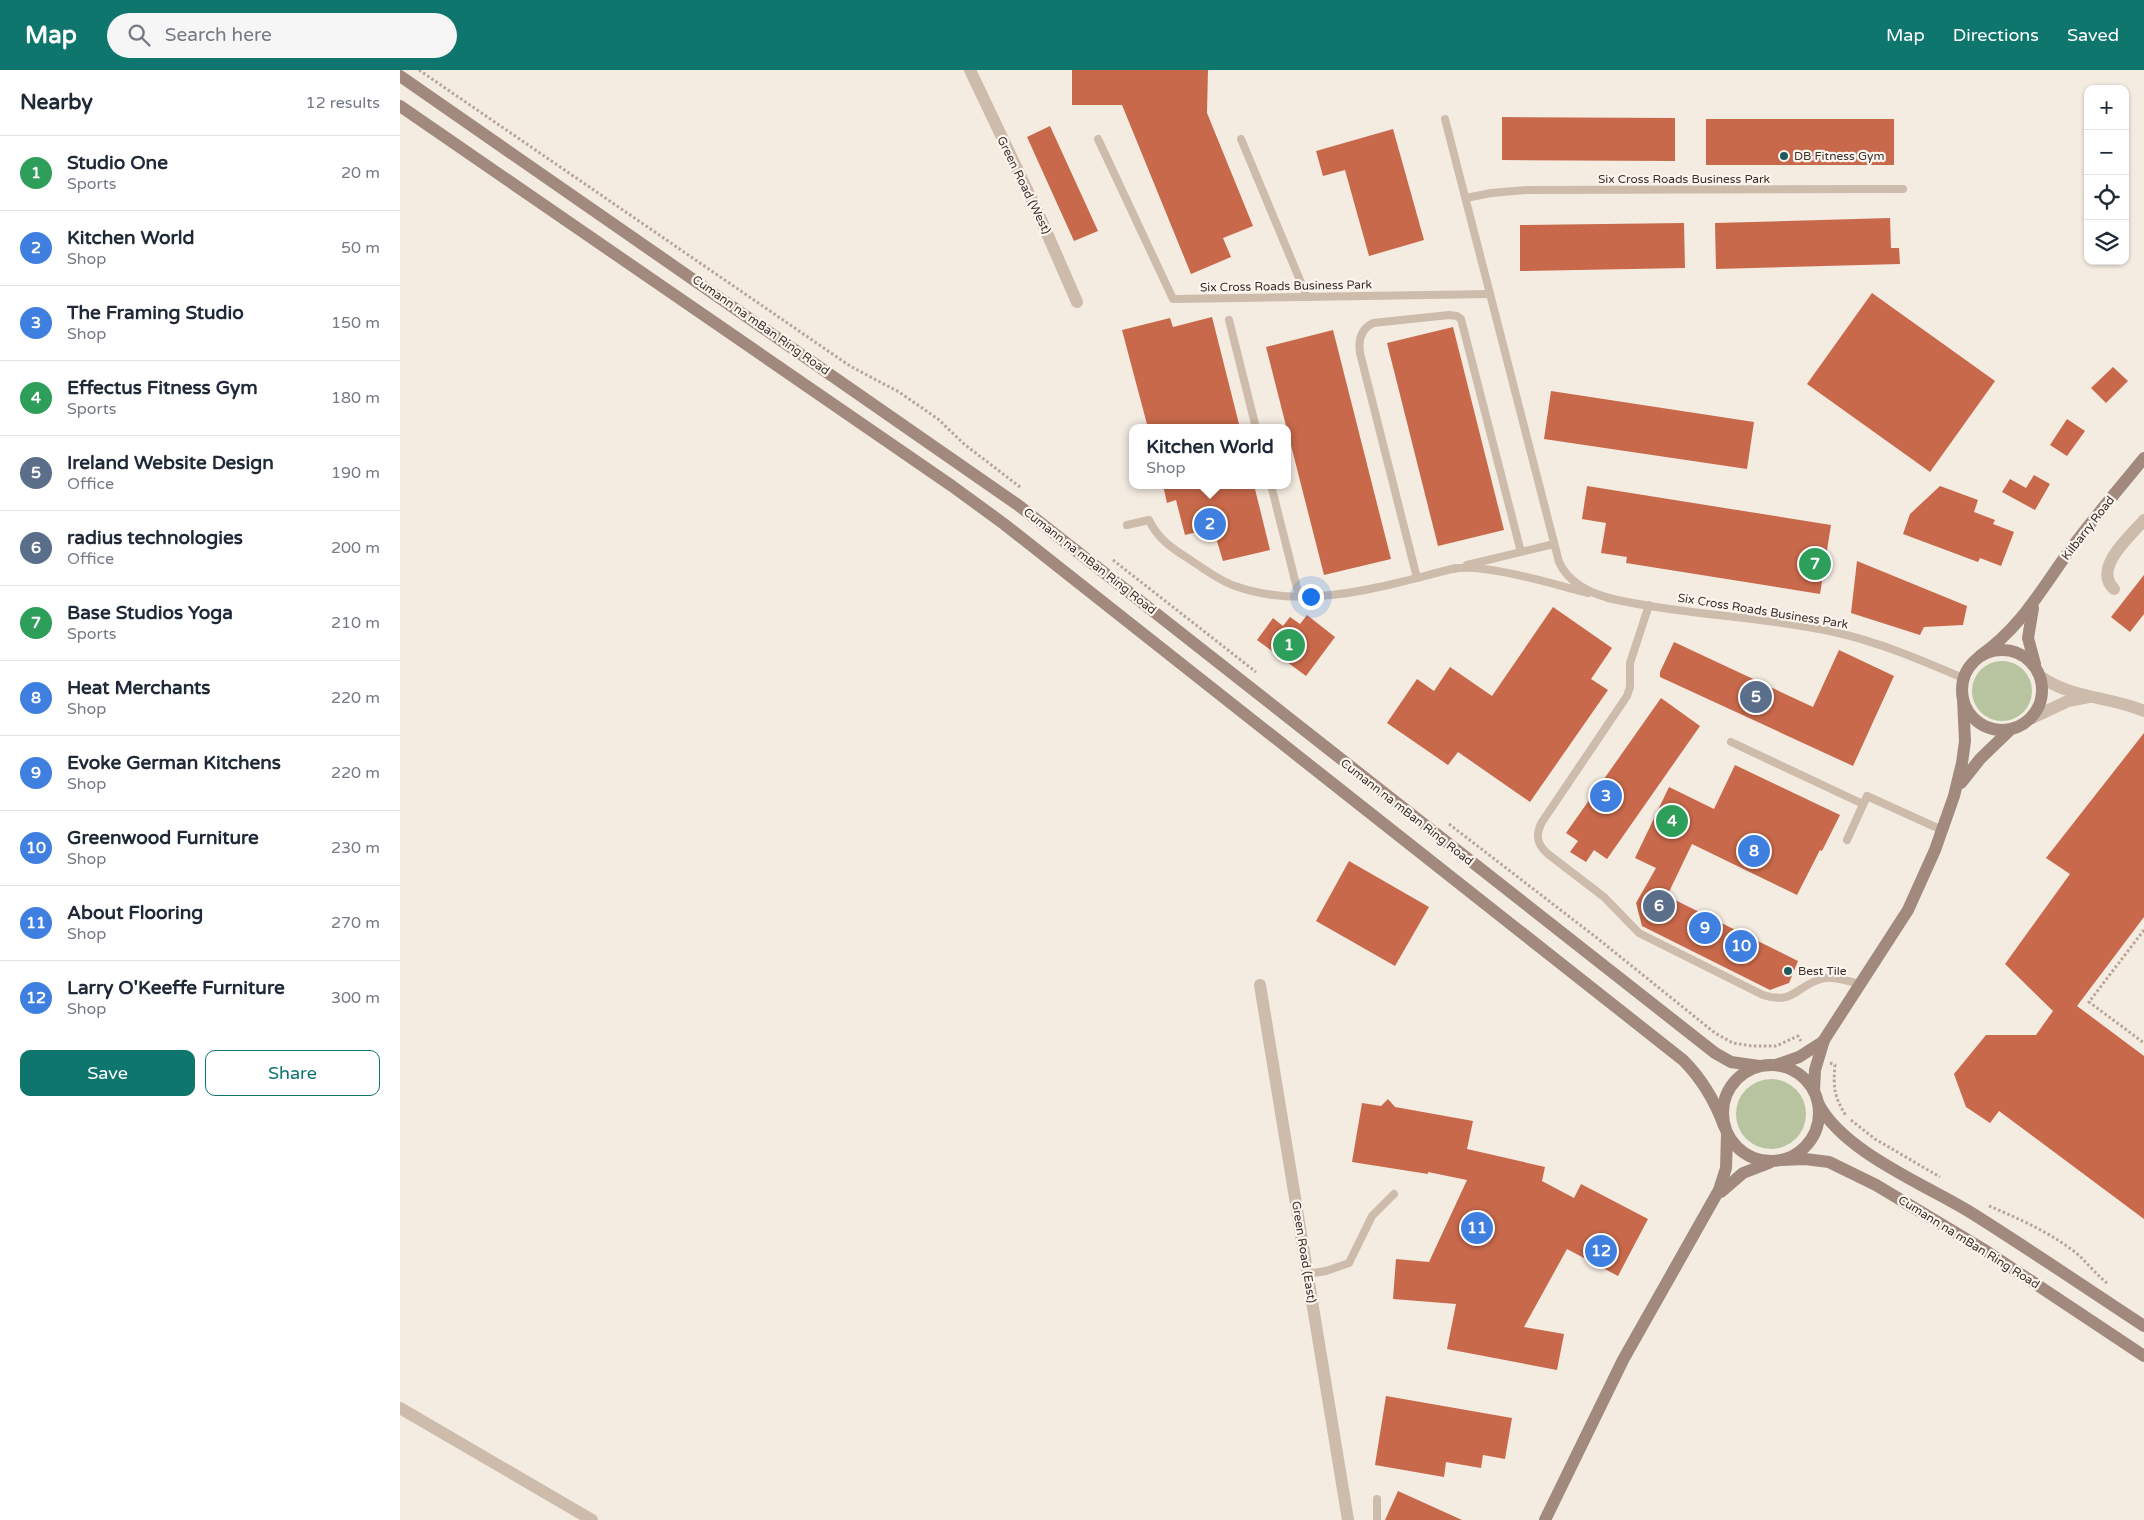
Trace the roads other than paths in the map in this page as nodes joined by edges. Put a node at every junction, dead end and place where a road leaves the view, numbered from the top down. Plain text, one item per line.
1 (970, 70) edge
2 (400, 76) edge
3 (400, 106) edge
4 (1445, 119) dead end
5 (1098, 139) dead end
6 (1241, 139) dead end
7 (1903, 189) dead end
8 (1466, 198) junction
9 (1490, 294) junction
10 (1307, 297) junction
11 (1077, 302) dead end
12 (1229, 320) dead end
13 (1255, 424) edge
14 (2144, 458) edge
15 (1272, 489) edge
16 (2144, 520) edge
17 (1127, 525) dead end
18 (1554, 544) junction
19 (1521, 552) junction
20 (1453, 569) junction
21 (1417, 578) junction
22 (2114, 589) dead end
23 (1299, 596) junction
24 (1613, 599) junction
25 (2036, 601) junction
26 (1649, 605) junction
27 (1980, 656) junction
28 (2039, 672) junction
29 (1963, 678) junction
30 (2099, 697) junction
31 (1963, 699) junction
32 (2144, 710) edge
33 (2032, 718) junction
34 (2011, 730) junction
35 (1731, 742) dead end
36 (1954, 796) junction
37 (1863, 804) junction
38 (1942, 830) junction
39 (1847, 840) dead end
40 (1861, 984) junction
41 (1260, 985) dead end
42 (1813, 1056) junction
43 (1776, 1065) junction
44 (1759, 1066) junction
45 (1816, 1097) junction
46 (1726, 1130) junction
47 (1780, 1161) junction
48 (1394, 1194) dead end
49 (1714, 1200) junction
50 (1308, 1274) junction
51 (2144, 1326) edge
52 (2144, 1356) edge
53 (400, 1408) edge
54 (1376, 1499) dead end
55 (592, 1520) edge
56 (1348, 1520) edge
57 (1377, 1520) edge
58 (1545, 1520) edge

1 - 11 street, Green Road (West)
2 - 44 main road, Cumann na mBan Ring Road
3 - 46 main road, Cumann na mBan Ring Road
4 - 8 lane, Six Cross Roads Business Park
5 - 10 lane, Six Cross Roads Business Park
6 - 10 lane
7 - 8 lane, Six Cross Roads Business Park
8 - 9 lane, Six Cross Roads Business Park
9 - 10 lane, Six Cross Roads Business Park
9 - 18 lane, Six Cross Roads Business Park
12 - 13 lane
14 - 25 main road, Kilbarry Road
15 - 23 lane
16 - 22 street
17 - 23 lane, Six Cross Roads Business Park
18 - 19 lane, Six Cross Roads Business Park
18 - 24 lane, Six Cross Roads Business Park
19 - 20 lane, Six Cross Roads Business Park
19 - 21 lane
20 - 21 lane, Six Cross Roads Business Park
20 - 24 lane, Six Cross Roads Business Park
21 - 23 lane, Six Cross Roads Business Park
24 - 26 lane, Six Cross Roads Business Park
25 - 27 main road, Kilbarry Road
25 - 28 main road, Kilbarry Road
26 - 29 lane, Six Cross Roads Business Park
26 - 40 lane
27 - 28 main road
27 - 29 main road
28 - 30 street
28 - 33 main road
29 - 31 main road
30 - 32 street
30 - 33 street
31 - 34 main road
31 - 36 main road
33 - 34 main road
34 - 36 main road
35 - 37 lane
36 - 38 main road
37 - 38 lane
37 - 39 lane
38 - 40 main road
40 - 42 main road
41 - 50 street, Green Road (East)
42 - 43 main road
42 - 45 main road
43 - 44 main road
43 - 45 main road
44 - 46 main road
45 - 47 main road
45 - 51 main road, Cumann na mBan Ring Road
46 - 47 main road
46 - 49 main road
47 - 49 main road
47 - 52 main road, Cumann na mBan Ring Road
48 - 50 lane
49 - 58 main road
50 - 56 street, Green Road (East)
53 - 55 street
54 - 57 lane

